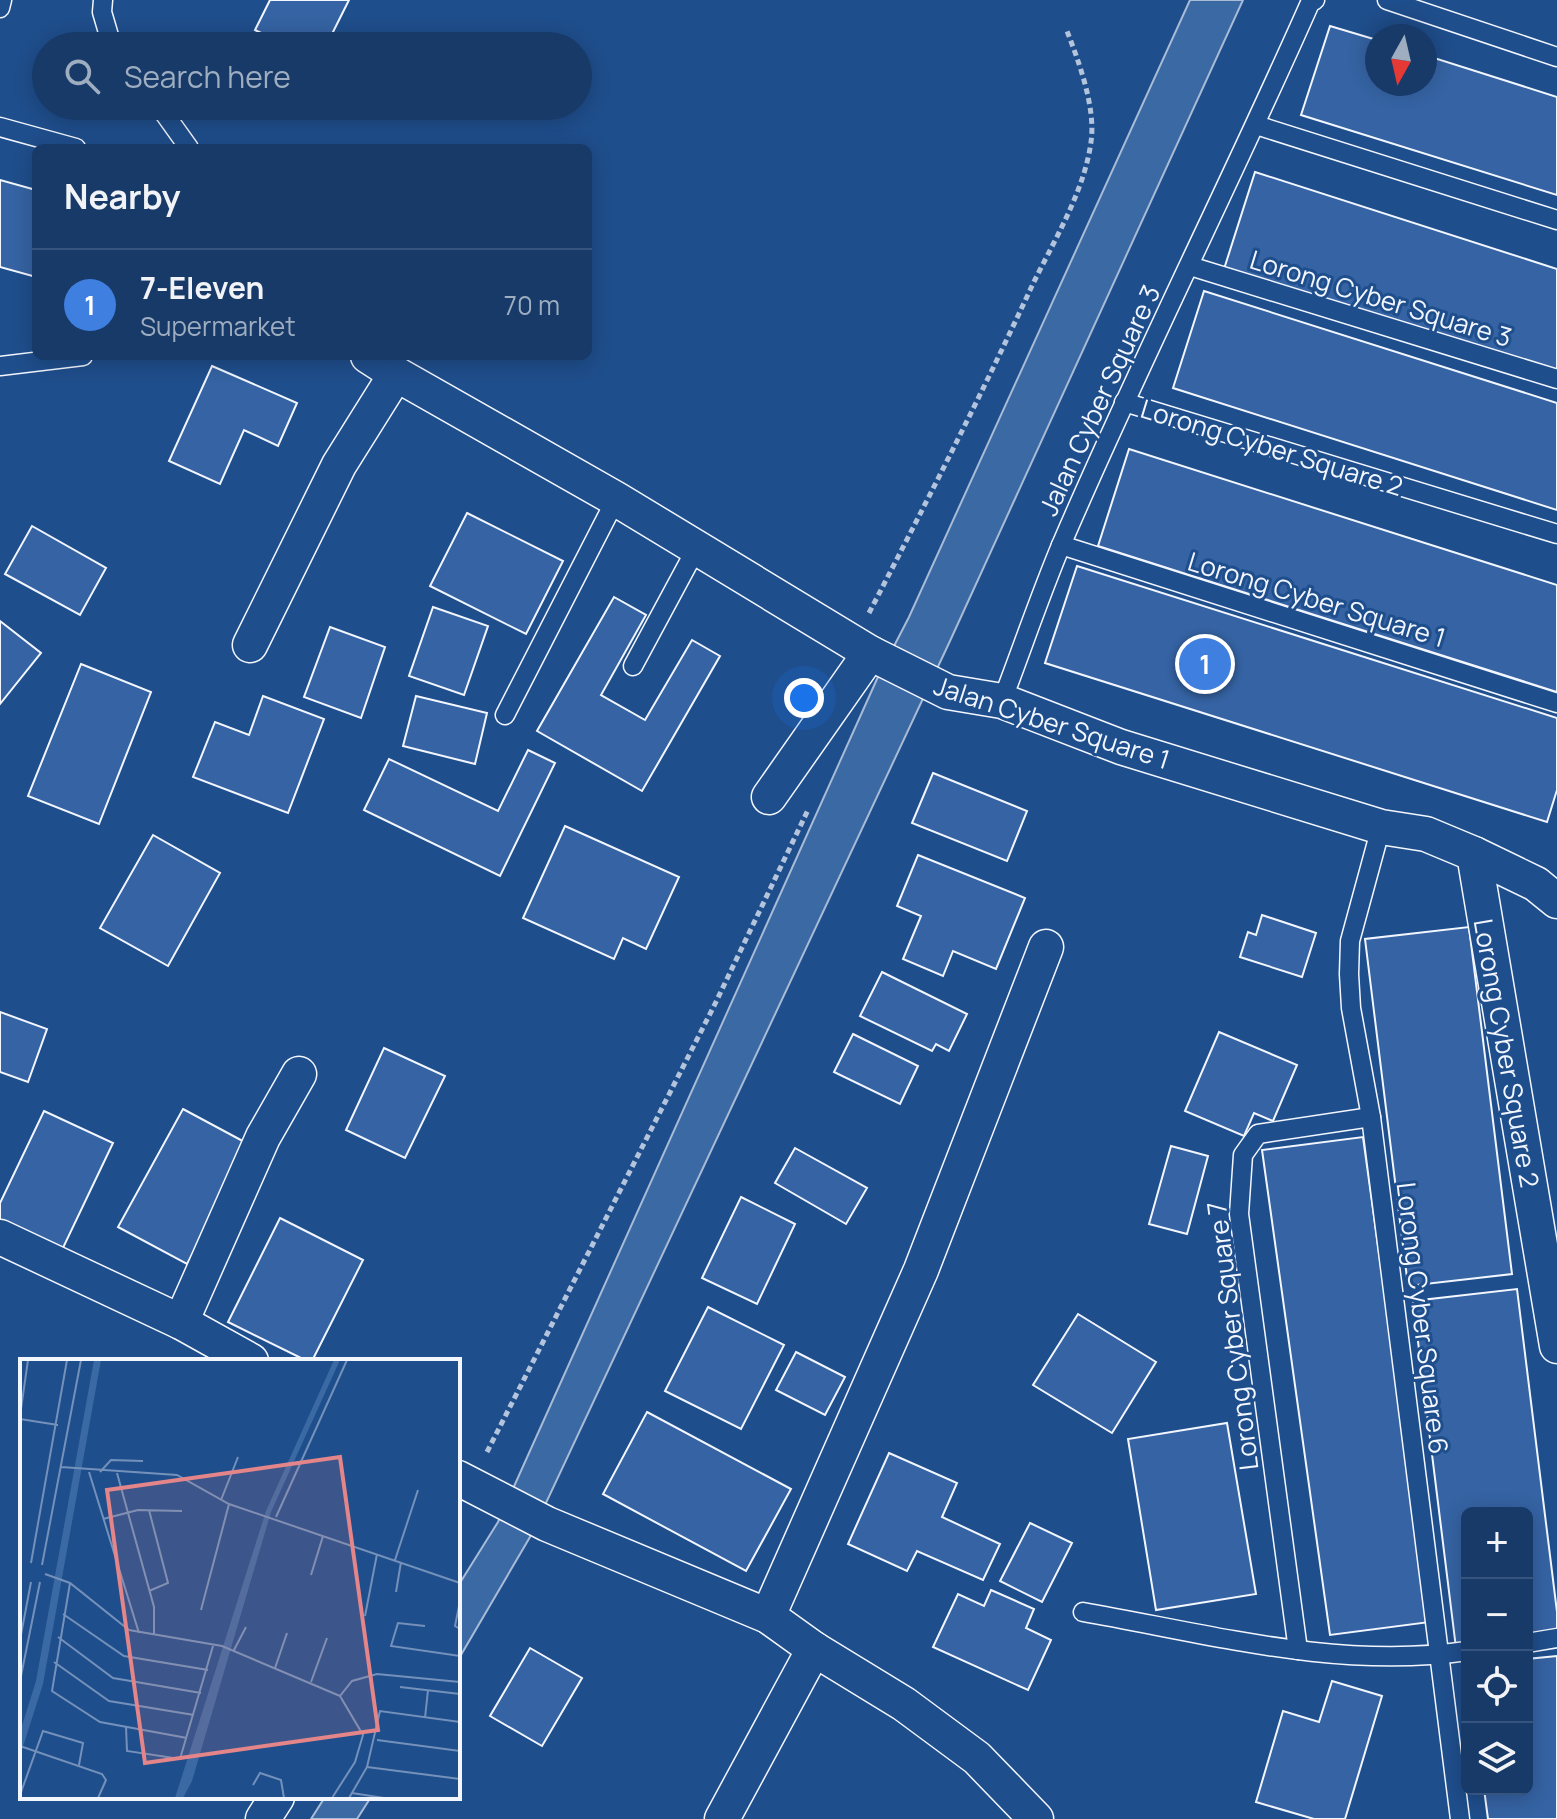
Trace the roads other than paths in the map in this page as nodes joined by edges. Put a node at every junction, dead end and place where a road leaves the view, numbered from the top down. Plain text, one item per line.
1 (2, 0) edge
2 (103, 0) edge
3 (1315, 0) edge
4 (1387, 0) edge
5 (0, 8) edge
6 (108, 32) edge
7 (1557, 57) edge
8 (169, 120) edge
9 (1256, 125) junction
10 (0, 127) edge
11 (62, 144) edge
12 (186, 144) edge
13 (1557, 220) edge
14 (1190, 266) junction
15 (50, 360) edge
16 (382, 365) edge
17 (0, 366) edge
18 (1557, 379) edge
19 (1124, 402) junction
20 (616, 499) junction
21 (1557, 534) edge
22 (1061, 545) junction
23 (696, 549) junction
24 (250, 645) dead end
25 (872, 652) junction
26 (633, 666) dead end
27 (1002, 701) junction
28 (1557, 703) edge
29 (505, 715) dead end
30 (769, 797) dead end
31 (1381, 827) junction
32 (1474, 854) junction
33 (1557, 901) edge
34 (1046, 947) dead end
35 (299, 1074) dead end
36 (1371, 1117) junction
37 (0, 1237) edge
38 (181, 1322) junction
39 (1557, 1346) edge
40 (247, 1359) edge
41 (470, 1492) edge
42 (1083, 1612) dead end
43 (768, 1616) junction
44 (1557, 1638) edge
45 (1533, 1642) edge
46 (814, 1649) junction
47 (1298, 1650) junction
48 (1461, 1652) edge
49 (1439, 1655) junction
50 (276, 1799) edge
51 (263, 1819) edge
52 (722, 1819) edge
53 (1036, 1819) edge
54 (1460, 1819) edge

1 - 5 lane
2 - 6 lane
3 - 9 lane, Jalan Cyber Square 3
4 - 7 lane
8 - 12 lane
9 - 13 lane
9 - 14 lane, Jalan Cyber Square 3
10 - 11 lane
14 - 18 lane, Lorong Cyber Square 3
14 - 19 lane, Jalan Cyber Square 3
15 - 17 lane
16 - 20 street, Jalan Cyber Square 1
16 - 24 street
19 - 21 lane, Lorong Cyber Square 2
19 - 22 lane, Jalan Cyber Square 3
20 - 23 street, Jalan Cyber Square 1
20 - 29 lane
22 - 27 lane, Jalan Cyber Square 3
22 - 28 lane, Lorong Cyber Square 1
23 - 25 street, Jalan Cyber Square 1
23 - 26 lane
25 - 27 street, Jalan Cyber Square 1
25 - 30 street
27 - 31 street, Jalan Cyber Square 1
31 - 32 street, Jalan Cyber Square 1
31 - 36 lane, Lorong Cyber Square 6
32 - 33 street, Jalan Cyber Square 1
32 - 39 street, Lorong Cyber Square 2
34 - 43 street
35 - 38 street
36 - 47 lane, Lorong Cyber Square 7
36 - 49 lane, Lorong Cyber Square 6
37 - 38 street
38 - 40 street
41 - 43 street
42 - 47 lane
43 - 46 street
44 - 45 lane
46 - 52 street
46 - 53 street
47 - 49 lane
48 - 49 lane
49 - 54 lane, Lorong Cyber Square 6
50 - 51 street

